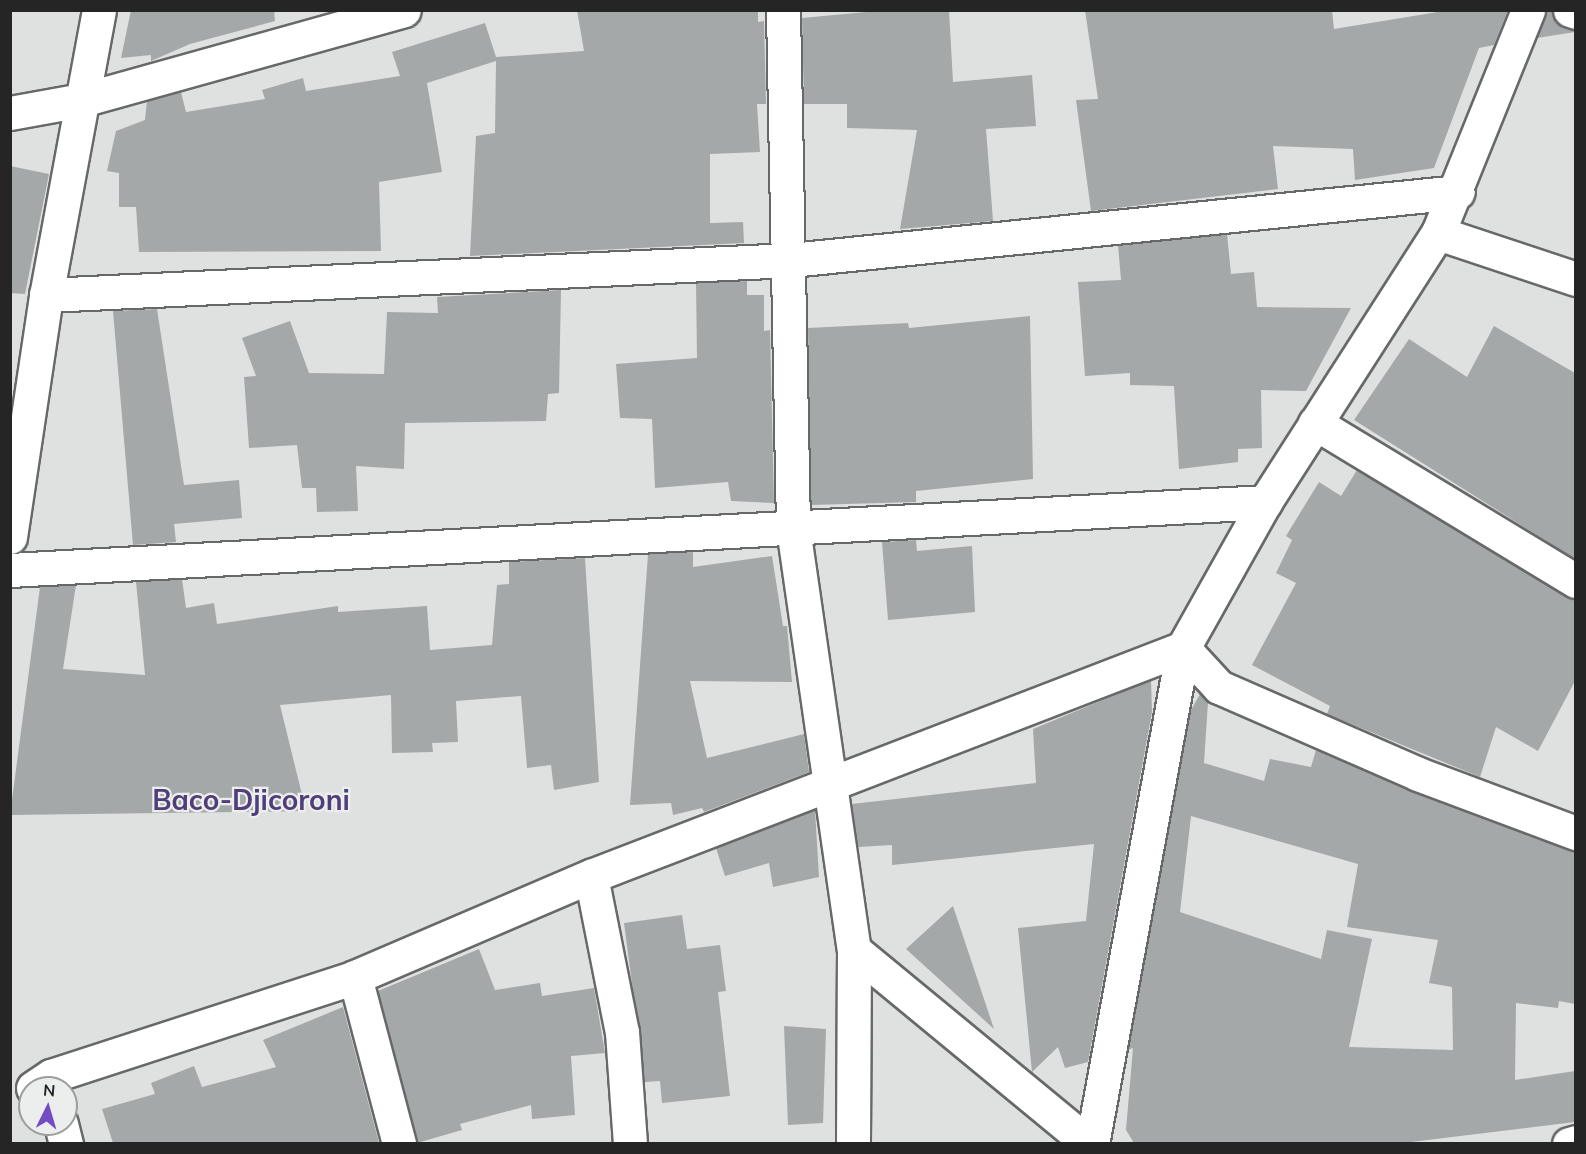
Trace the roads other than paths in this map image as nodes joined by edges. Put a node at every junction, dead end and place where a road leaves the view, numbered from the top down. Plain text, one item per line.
1 (99, 10) edge
2 (404, 10) edge
3 (783, 10) edge
4 (1528, 10) edge
5 (1570, 10) edge
6 (1575, 12) edge
7 (82, 100) junction
8 (10, 113) edge
9 (1458, 192) junction
10 (1438, 233) junction
11 (791, 260) junction
12 (1575, 279) edge
13 (46, 295) junction
14 (1315, 423) junction
15 (1265, 501) junction
16 (793, 528) junction
17 (10, 537) edge
18 (10, 570) edge
19 (1575, 581) edge
20 (1183, 648) junction
21 (827, 789) junction
22 (1575, 833) edge
23 (591, 876) junction
24 (854, 950) junction
25 (356, 977) junction
26 (68, 1076) edge
27 (1575, 1142) edge
28 (399, 1143) edge
29 (630, 1143) edge
30 (853, 1143) edge
31 (1091, 1143) edge
32 (1569, 1143) edge

1 - 7 street
2 - 7 street
3 - 11 street
4 - 9 street
5 - 6 street
7 - 8 street
7 - 13 street
9 - 10 street
9 - 11 street
10 - 12 street
10 - 14 street
11 - 13 street
11 - 16 street
13 - 17 street
14 - 15 street
14 - 19 street
15 - 16 street
15 - 20 street
16 - 18 street
16 - 21 street
20 - 21 street
20 - 22 street
20 - 31 street
21 - 23 street
21 - 24 street
23 - 25 street
23 - 29 street
24 - 30 street
24 - 31 street
25 - 26 street
25 - 28 street
27 - 32 street

